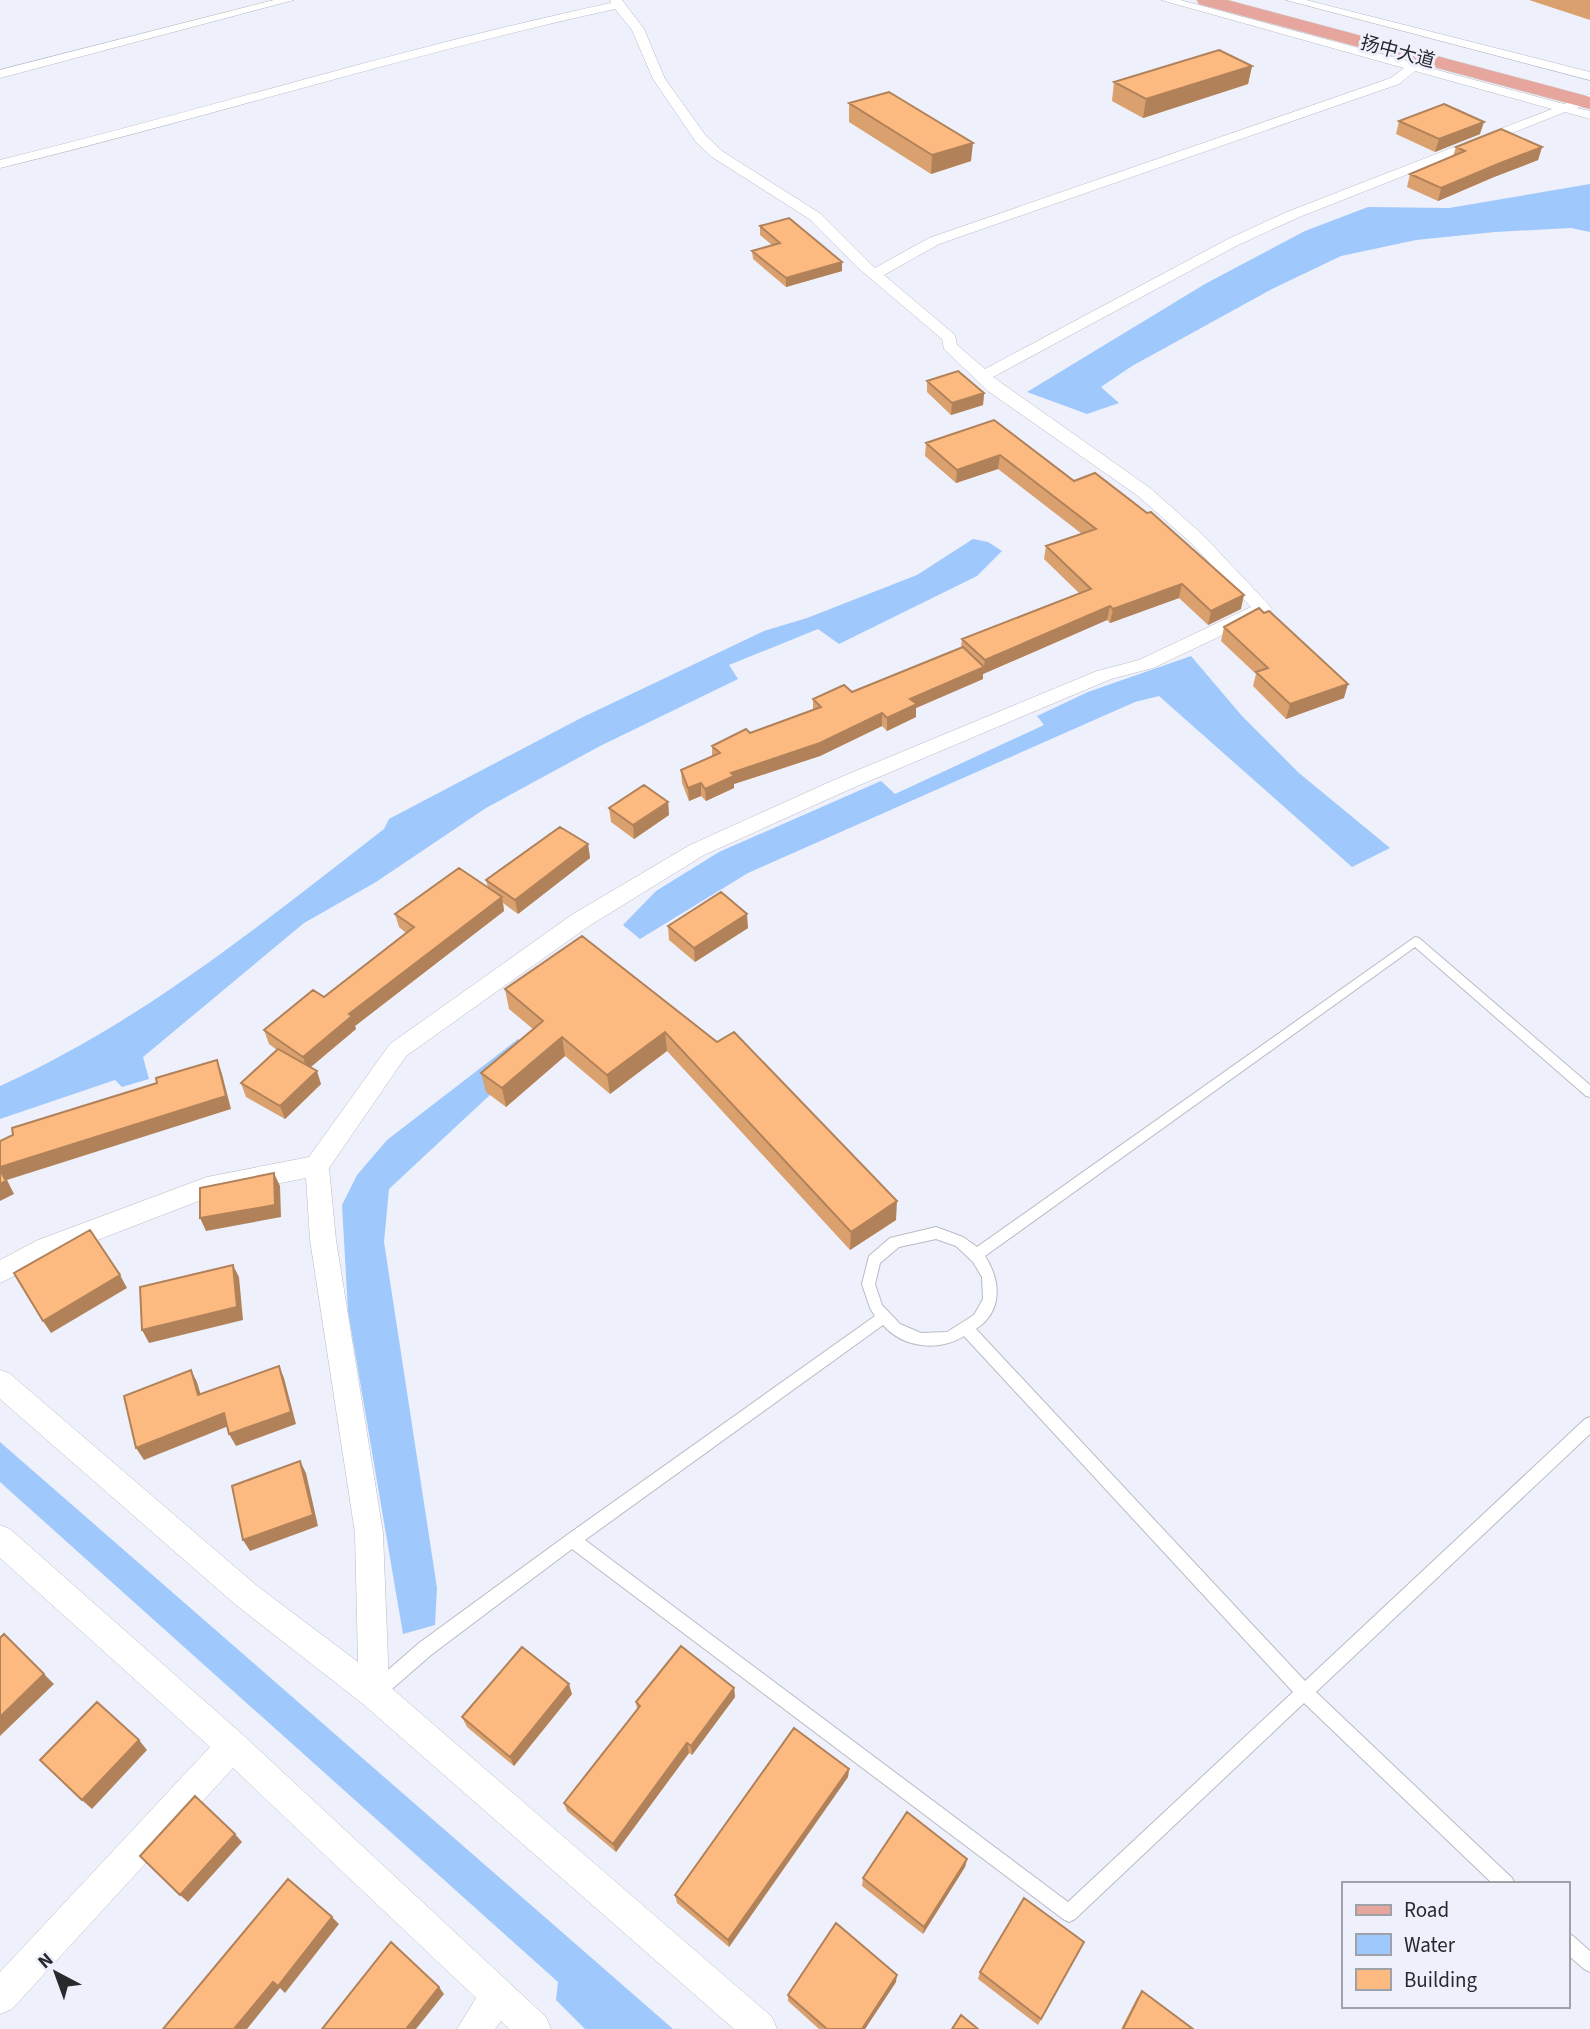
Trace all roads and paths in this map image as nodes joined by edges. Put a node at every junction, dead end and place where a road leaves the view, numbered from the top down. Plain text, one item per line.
1 (288, 0) edge
2 (1167, 0) edge
3 (1206, 0) edge
4 (1247, 0) edge
5 (1292, 0) edge
6 (617, 3) edge
7 (1418, 62) junction
8 (0, 74) edge
9 (1590, 76) edge
10 (1588, 102) edge
11 (1557, 109) junction
12 (1581, 128) dead end
13 (0, 164) edge
14 (875, 274) junction
15 (984, 376) junction
16 (1590, 1092) edge
17 (317, 1166) junction
18 (977, 1254) junction
19 (0, 1272) edge
20 (881, 1319) junction
21 (968, 1330) junction
22 (0, 1382) edge
23 (1590, 1424) edge
24 (0, 1539) edge
25 (572, 1540) junction
26 (1304, 1692) junction
27 (374, 1693) junction
28 (232, 1746) junction
29 (1504, 1882) edge
30 (1569, 1943) edge
31 (1590, 1963) edge
32 (498, 1996) junction
33 (0, 1997) edge
34 (474, 2029) edge
35 (534, 2029) edge
36 (760, 2029) edge

1 - 8 street
2 - 7 street
3 - 7 main road, 扬中大道
4 - 10 main road, 扬中大道
5 - 9 street
6 - 13 street
6 - 14 street
7 - 10 main road, 扬中大道
7 - 11 street
7 - 14 street
10 - 11 street
11 - 12 street
11 - 15 street
14 - 15 street
15 - 17 street
16 - 18 lane
17 - 19 street
17 - 27 street
18 - 20 lane
18 - 21 lane
20 - 21 lane
20 - 25 lane
21 - 26 lane
22 - 27 street
23 - 26 lane
24 - 28 street
25 - 26 lane
25 - 27 lane
26 - 29 lane
27 - 36 street
28 - 32 street
28 - 33 street
30 - 31 lane
32 - 34 street
32 - 35 street

